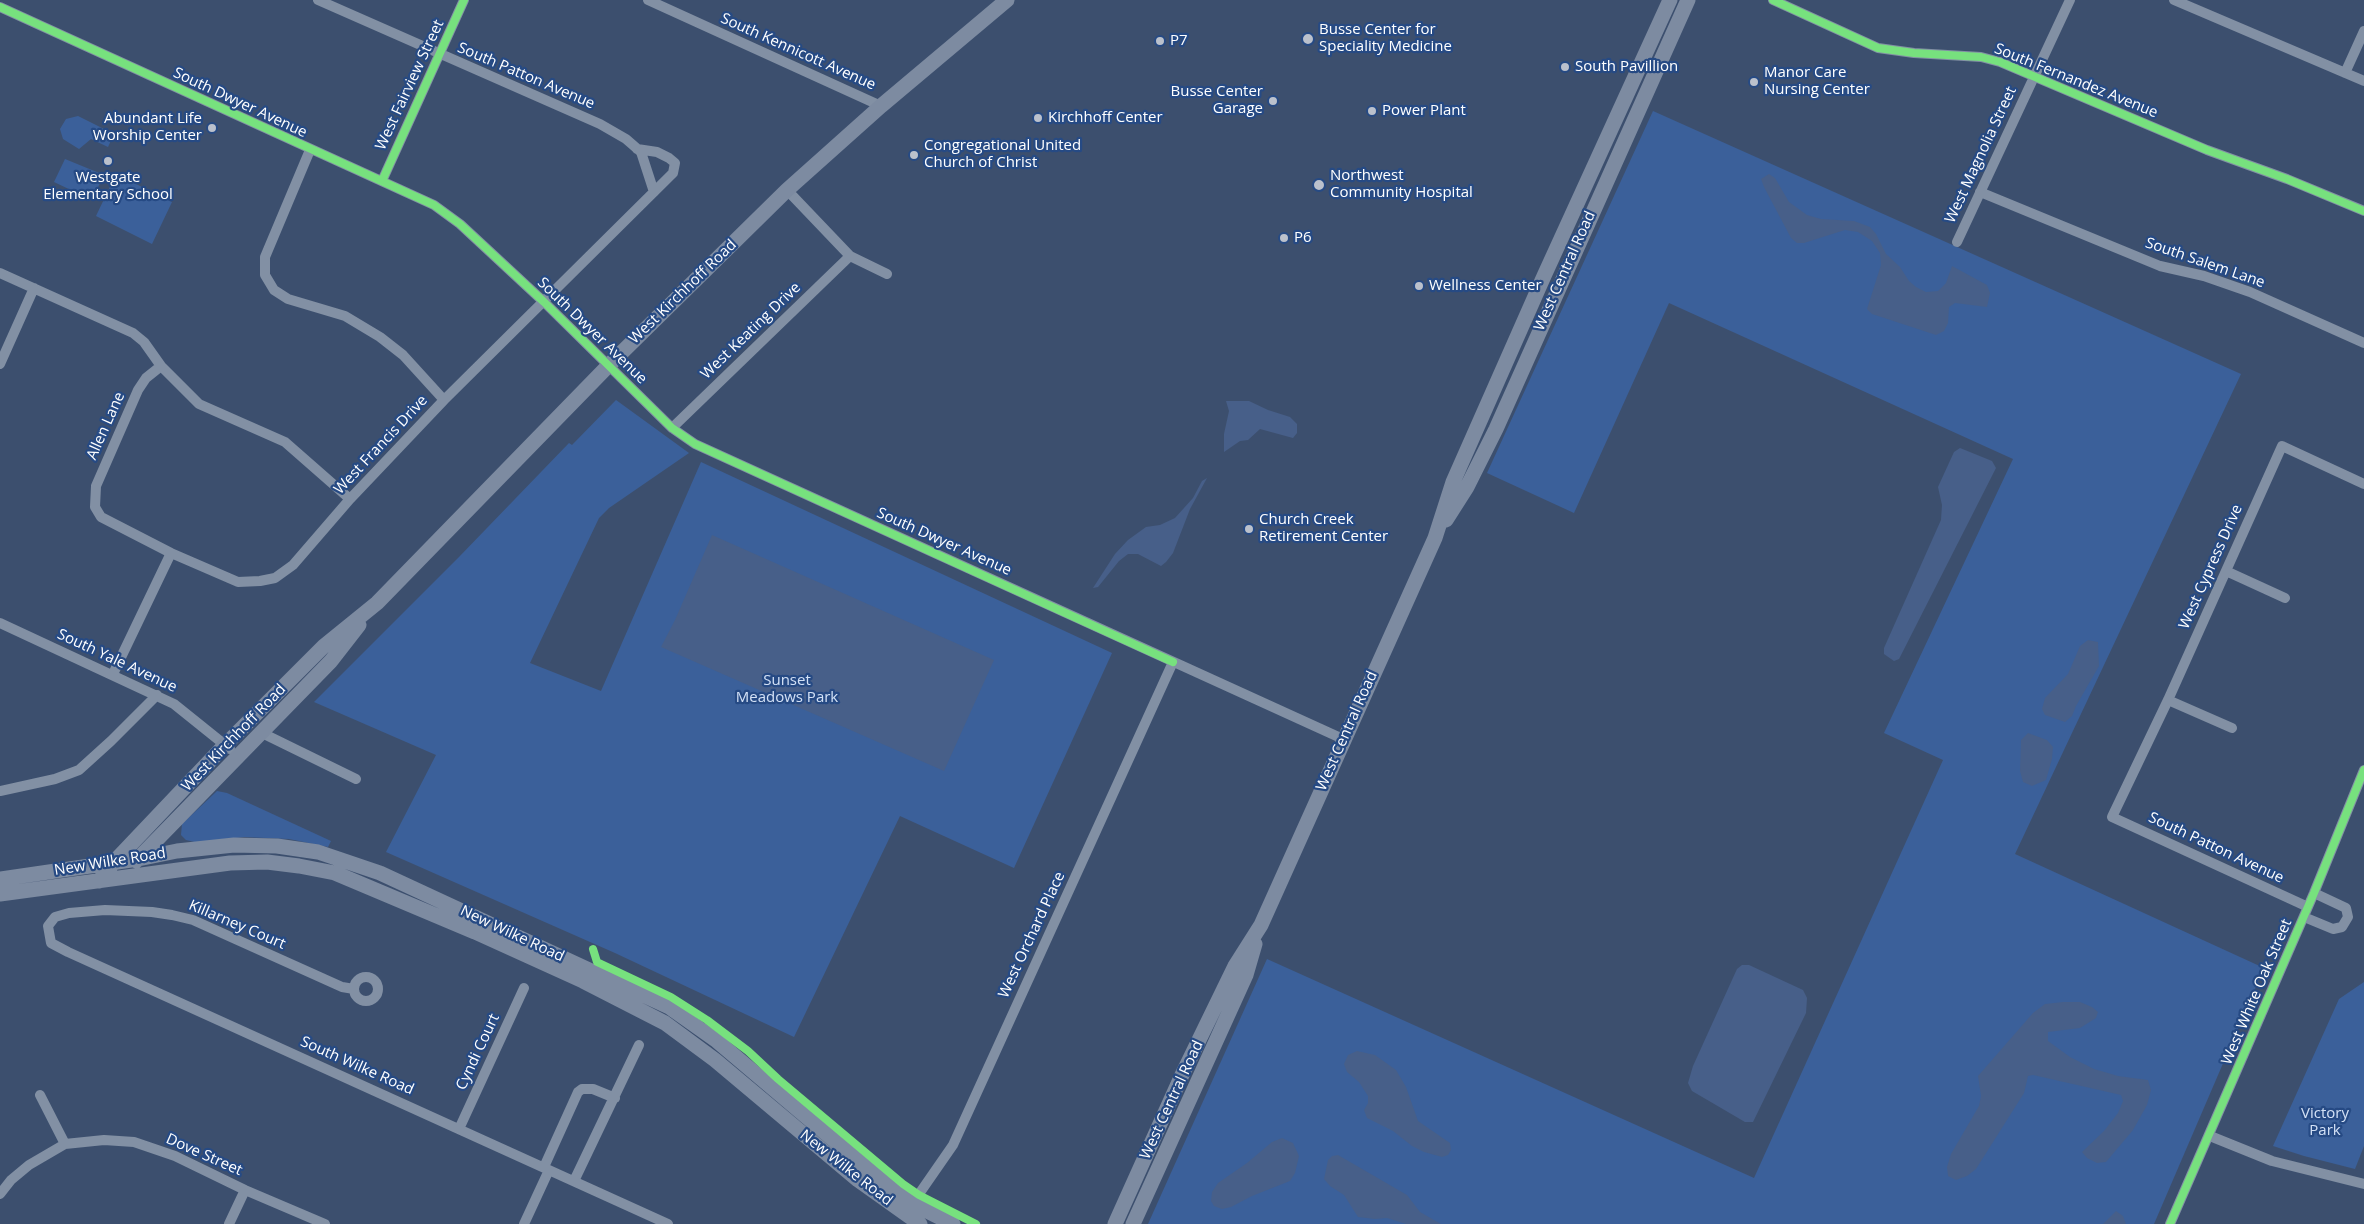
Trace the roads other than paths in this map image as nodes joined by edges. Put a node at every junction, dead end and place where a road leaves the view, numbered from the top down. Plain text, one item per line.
1 (318, 0) edge
2 (464, 0) edge
3 (648, 0) edge
4 (1007, 0) edge
5 (1670, 0) edge
6 (1688, 0) edge
7 (1773, 0) edge
8 (2070, 0) edge
9 (2174, 0) edge
10 (0, 7) edge
11 (2364, 31) edge
12 (439, 55) junction
13 (2345, 73) junction
14 (2034, 77) junction
15 (2364, 81) edge
16 (881, 106) junction
17 (637, 148) junction
18 (310, 150) junction
19 (382, 181) junction
20 (787, 190) junction
21 (654, 192) junction
22 (1980, 192) junction
23 (2364, 211) edge
24 (1957, 242) dead end
25 (850, 256) junction
26 (0, 273) edge
27 (888, 274) dead end
28 (34, 288) junction
29 (544, 302) junction
30 (2364, 343) edge
31 (0, 364) edge
32 (161, 366) junction
33 (608, 366) junction
34 (444, 400) junction
35 (672, 428) junction
36 (2364, 484) edge
37 (350, 499) junction
38 (95, 507) joint
39 (1435, 538) junction
40 (171, 553) junction
41 (2226, 571) junction
42 (2285, 598) dead end
43 (377, 603) junction
44 (0, 623) edge
45 (1173, 662) junction
46 (113, 674) junction
47 (157, 695) junction
48 (2168, 700) junction
49 (2232, 728) dead end
50 (262, 733) junction
51 (1343, 739) junction
52 (226, 745) junction
53 (238, 757) junction
54 (2364, 770) edge
55 (356, 779) dead end
56 (0, 791) edge
57 (2112, 817) joint
58 (178, 819) junction
59 (196, 849) junction
60 (138, 859) junction
61 (114, 862) junction
62 (0, 878) edge
63 (120, 878) junction
64 (99, 881) junction
65 (2314, 893) junction
66 (0, 894) edge
67 (2308, 907) junction
68 (2304, 917) junction
69 (1260, 925) junction
70 (48, 926) joint
71 (524, 988) dead end
72 (354, 989) dead end
73 (639, 1045) dead end
74 (40, 1095) dead end
75 (615, 1098) junction
76 (459, 1129) junction
77 (2210, 1136) junction
78 (64, 1144) junction
79 (546, 1169) junction
80 (574, 1182) junction
81 (2364, 1184) edge
82 (245, 1190) junction
83 (0, 1194) edge
84 (909, 1209) junction
85 (228, 1224) edge
86 (325, 1224) edge
87 (524, 1224) edge
88 (668, 1224) edge
89 (920, 1224) edge
90 (953, 1224) edge
91 (1115, 1224) edge
92 (1134, 1224) edge
93 (2170, 1224) edge

1 - 12 street, South Patton Avenue
2 - 12 street, West Fairview Street
3 - 16 street, South Kennicott Avenue
4 - 16 main road, West Kirchhoff Road
5 - 39 main road, West Central Road
6 - 39 main road, West Central Road
7 - 14 street, South Fernandez Avenue
8 - 14 street, West Magnolia Street
9 - 13 street
10 - 18 street, South Dwyer Avenue
11 - 13 street
12 - 17 street, South Patton Avenue
12 - 19 street, West Fairview Street
13 - 15 street
14 - 22 street, West Magnolia Street
14 - 23 street, South Fernandez Avenue
16 - 20 main road, West Kirchhoff Road
17 - 21 street, South Patton Avenue
17 - 21 street, South Patton Avenue
18 - 19 street, South Dwyer Avenue
18 - 34 street
19 - 29 street, South Dwyer Avenue
20 - 25 street
20 - 33 main road, West Kirchhoff Road
21 - 29 street, West Francis Drive
22 - 24 street, West Magnolia Street
22 - 30 street, South Salem Lane
25 - 27 street
25 - 35 street, West Keating Drive
26 - 28 street
28 - 31 street
28 - 32 street
29 - 33 street, South Dwyer Avenue
29 - 34 street, West Francis Drive
32 - 37 street
32 - 38 street, Allen Lane
33 - 35 street, South Dwyer Avenue
33 - 43 main road, West Kirchhoff Road
34 - 37 street, West Francis Drive
35 - 45 street, South Dwyer Avenue
36 - 41 street, West Cypress Drive
37 - 40 street, West Francis Drive
38 - 40 street, West Francis Drive
39 - 51 main road, West Central Road
40 - 46 street
41 - 42 street
41 - 48 street, West Cypress Drive
43 - 50 main road, West Kirchhoff Road
43 - 52 main road, West Kirchhoff Road
44 - 46 street, South Yale Avenue
45 - 51 street, South Dwyer Avenue
45 - 84 street, West Orchard Place
46 - 47 street, South Yale Avenue
47 - 52 street, South Yale Avenue
47 - 56 street
48 - 49 street
48 - 57 street, West Cypress Drive
50 - 53 main road, West Kirchhoff Road
50 - 55 street
51 - 69 main road, West Central Road
52 - 53 street, South Yale Avenue
52 - 61 main road, West Kirchhoff Road
53 - 58 main road, West Kirchhoff Road
54 - 65 street, West White Oak Street
57 - 67 street, South Patton Avenue
58 - 59 main road
58 - 60 main road, West Kirchhoff Road
59 - 60 main road, New Wilke Road
59 - 84 main road, New Wilke Road
60 - 61 main road, New Wilke Road
60 - 63 main road, West Kirchhoff Road
61 - 62 main road, New Wilke Road
61 - 64 main road, West Kirchhoff Road
63 - 64 main road, New Wilke Road
63 - 84 main road, New Wilke Road
64 - 66 main road, New Wilke Road
65 - 67 street, West White Oak Street
65 - 68 street, West White Oak Street
67 - 68 street, West White Oak Street
68 - 77 street, West White Oak Street
69 - 91 main road, West Central Road
69 - 92 main road, West Central Road
70 - 72 street, Killarney Court
70 - 76 street, South Wilke Road
71 - 76 street, Cyndi Court
73 - 75 street
74 - 78 street
75 - 79 street
75 - 80 street
76 - 79 street, South Wilke Road
77 - 81 street
77 - 93 street, West White Oak Street
78 - 82 street, Dove Street
78 - 83 street
79 - 80 street, South Wilke Road
79 - 87 street
80 - 88 street, South Wilke Road
82 - 85 street
82 - 86 street, Dove Street
84 - 89 main road, New Wilke Road
84 - 90 main road, New Wilke Road

